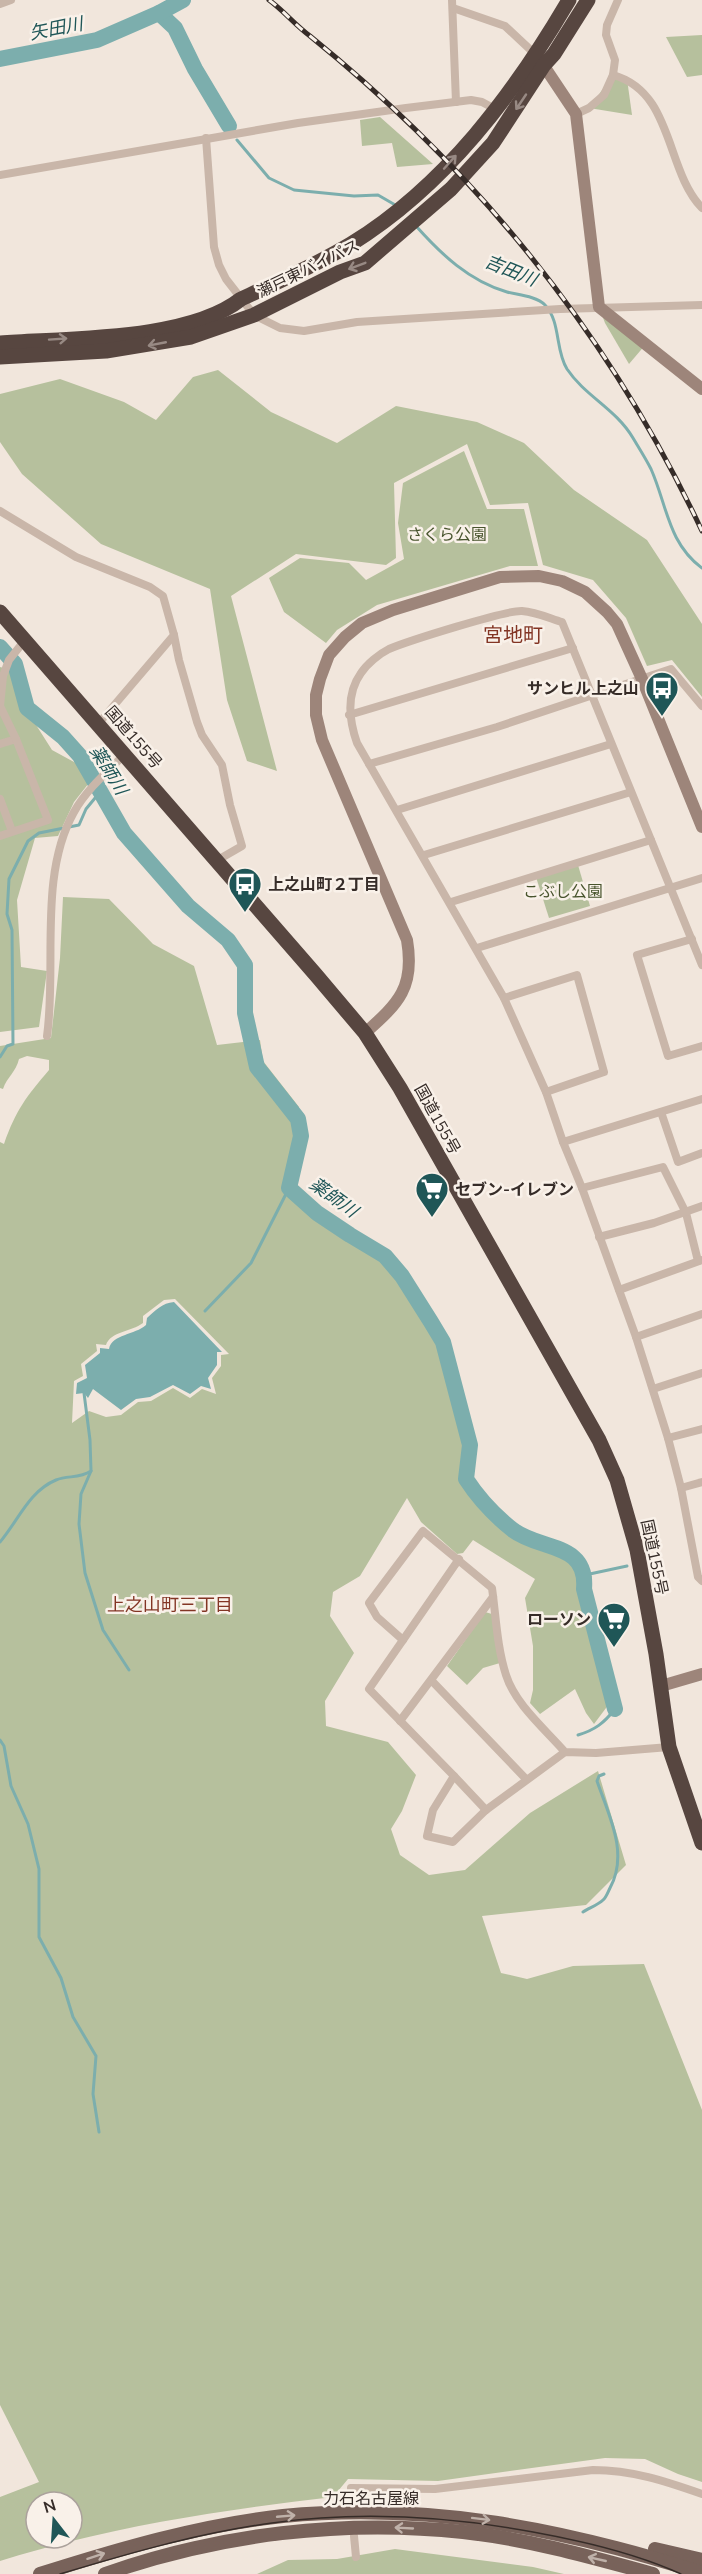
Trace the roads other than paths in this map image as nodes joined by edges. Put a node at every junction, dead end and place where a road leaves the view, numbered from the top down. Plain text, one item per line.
1 (11, 0) edge
2 (568, 0) edge
3 (588, 0) edge
4 (618, 0) edge
5 (0, 4) edge
6 (452, 4) edge
7 (540, 60) junction
8 (613, 75) junction
9 (456, 102) junction
10 (495, 109) junction
11 (576, 114) junction
12 (206, 138) junction
13 (0, 175) edge
14 (702, 208) edge
15 (241, 299) junction
16 (702, 305) edge
17 (599, 307) junction
18 (254, 315) junction
19 (0, 342) edge
20 (0, 357) edge
21 (702, 389) edge
22 (0, 512) edge
23 (0, 612) edge
24 (174, 635) junction
25 (25, 640) junction
26 (573, 648) junction
27 (642, 679) junction
28 (592, 696) junction
29 (702, 706) edge
30 (350, 715) junction
31 (99, 723) junction
32 (16, 739) junction
33 (0, 744) edge
34 (611, 744) junction
35 (126, 754) junction
36 (369, 764) junction
37 (631, 792) junction
38 (0, 799) edge
39 (397, 810) junction
40 (702, 826) edge
41 (12, 831) junction
42 (0, 836) edge
43 (651, 840) junction
44 (424, 855) junction
45 (216, 861) junction
46 (702, 878) edge
47 (671, 888) junction
48 (451, 902) junction
49 (692, 939) junction
50 (477, 948) junction
51 (702, 965) edge
52 (504, 998) junction
53 (365, 1033) junction
54 (47, 1036) dead end
55 (702, 1046) edge
56 (546, 1092) junction
57 (702, 1099) edge
58 (661, 1112) junction
59 (563, 1142) junction
60 (702, 1153) edge
61 (582, 1188) junction
62 (702, 1206) edge
63 (686, 1213) junction
64 (599, 1238) junction
65 (700, 1260) edge
66 (619, 1290) junction
67 (702, 1314) edge
68 (636, 1337) junction
69 (702, 1372) edge
70 (653, 1389) junction
71 (702, 1429) edge
72 (668, 1438) junction
73 (702, 1482) edge
74 (681, 1488) junction
75 (459, 1559) junction
76 (702, 1581) edge
77 (494, 1597) junction
78 (403, 1640) junction
79 (702, 1674) edge
80 (432, 1681) junction
81 (661, 1686) junction
82 (400, 1721) junction
83 (669, 1747) junction
84 (565, 1752) junction
85 (454, 1776) junction
86 (526, 1779) junction
87 (486, 1810) junction
88 (702, 1843) edge
89 (702, 2494) edge
90 (352, 2503) dead end
91 (544, 2529) junction
92 (354, 2536) dead end
93 (243, 2538) junction
94 (356, 2557) dead end
95 (702, 2560) edge
96 (702, 2573) edge
97 (40, 2574) edge
98 (105, 2574) edge
99 (125, 2574) edge
100 (653, 2574) edge

1 - 5 street
2 - 7 highway, 瀬戸東バイパス
3 - 7 highway, 瀬戸東バイパス
4 - 8 street
6 - 7 street
6 - 9 street
7 - 10 highway, 瀬戸東バイパス
7 - 11 street
7 -> 18 highway, 瀬戸東バイパス
8 - 11 street
8 - 14 street
9 - 10 street
9 - 12 street
15 -> 10 highway, 瀬戸東バイパス
11 - 17 street
12 - 13 street
12 - 15 street
15 - 18 street
19 -> 15 highway, 瀬戸東バイパス
16 - 17 street
17 - 18 street
17 - 21 street
18 -> 20 highway, 瀬戸東バイパス
22 - 24 street
23 - 25 highway, 国道155号
24 - 31 street
24 - 45 street
25 - 31 highway, 国道155号
25 - 32 street
26 - 28 street
26 - 30 street
26 - 30 street
27 - 28 street
27 - 29 street
27 - 40 street
27 - 53 street
28 - 34 street
28 - 36 street
30 - 36 street
31 - 35 highway, 国道155号
32 - 33 street
32 - 41 street
34 - 37 street
34 - 39 street
35 - 45 highway, 国道155号
35 - 54 street
36 - 39 street
37 - 43 street
37 - 44 street
38 - 41 street
39 - 44 street
41 - 42 street
43 - 47 street
43 - 48 street
44 - 48 street
45 - 53 highway, 国道155号
46 - 47 street
47 - 49 street
47 - 50 street
48 - 50 street
49 - 51 street
49 - 55 street
50 - 52 street
52 - 56 street
52 - 56 street
53 - 81 highway, 国道155号
56 - 59 street
57 - 58 street
58 - 59 street
58 - 60 street
59 - 61 street
61 - 63 street
61 - 64 street
62 - 63 street
63 - 64 street
63 - 65 street
64 - 66 street
65 - 66 street
66 - 68 street
67 - 68 street
68 - 70 street
69 - 70 street
70 - 72 street
71 - 72 street
72 - 74 street
73 - 74 street
74 - 76 street
75 - 77 street
75 - 78 street
75 - 78 street
77 - 80 street
77 - 84 street
78 - 82 street
79 - 81 street
80 - 82 street
80 - 86 street
81 - 83 highway, 国道155号
82 - 85 street
83 - 84 street
83 - 88 highway, 国道155号
84 - 86 street
85 - 87 street
85 - 87 street
86 - 87 street
89 - 90 street
91 - 95 main road
91 - 96 main road, 力石名古屋線
97 -> 91 main road, 力石名古屋線
92 - 94 street
93 - 98 main road, 力石名古屋線
93 - 99 main road
100 -> 93 main road, 力石名古屋線

